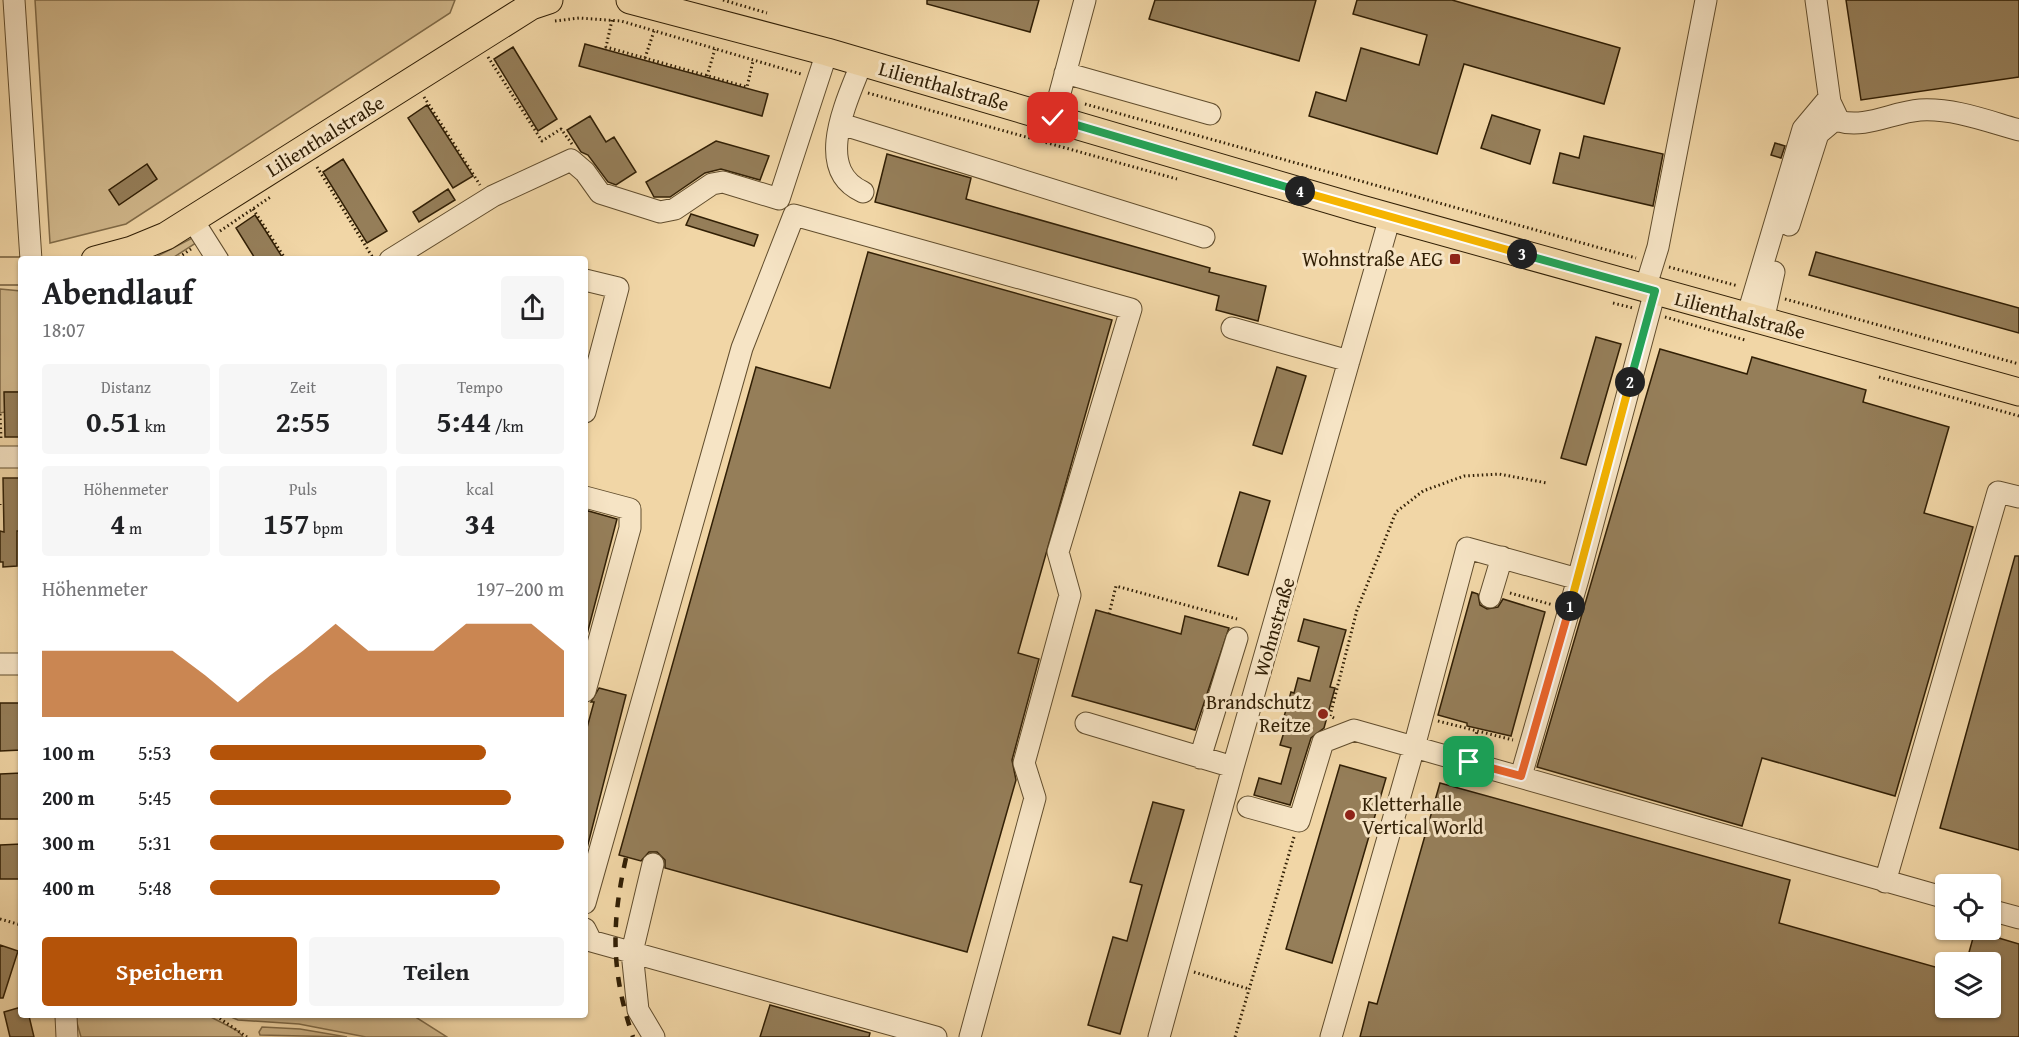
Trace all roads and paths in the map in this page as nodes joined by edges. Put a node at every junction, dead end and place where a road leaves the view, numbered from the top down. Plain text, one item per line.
1 (14, 0) edge
2 (630, 0) edge
3 (723, 0) edge
4 (1085, 0) edge
5 (1706, 0) edge
6 (1816, 0) edge
7 (536, 2) edge
8 (768, 13) dead end
9 (612, 20) dead end
10 (654, 31) dead end
11 (715, 50) dead end
12 (827, 52) junction
13 (487, 55) dead end
14 (645, 58) junction
15 (753, 61) dead end
16 (862, 62) junction
17 (1065, 73) junction
18 (707, 76) junction
19 (424, 96) dead end
20 (1829, 98) junction
21 (1056, 108) junction
22 (1210, 114) dead end
23 (1837, 118) junction
24 (842, 124) junction
25 (2019, 130) edge
26 (571, 160) junction
27 (317, 167) dead end
28 (863, 192) dead end
29 (489, 199) junction
30 (253, 208) dead end
31 (1390, 217) junction
32 (192, 219) junction
33 (1204, 237) dead end
34 (31, 256) edge
35 (110, 256) edge
36 (215, 256) edge
37 (283, 256) edge
38 (372, 256) edge
39 (396, 256) edge
40 (1653, 263) junction
41 (588, 281) edge
42 (1650, 290) junction
43 (1761, 292) junction
44 (1755, 319) junction
45 (1232, 328) dead end
46 (1349, 361) junction
47 (2019, 364) edge
48 (2019, 392) edge
49 (588, 401) edge
50 (0, 414) edge
51 (7, 457) edge
52 (1547, 483) dead end
53 (2019, 497) edge
54 (588, 498) edge
55 (1502, 558) junction
56 (1578, 579) junction
57 (1498, 598) joint
58 (1569, 609) junction
59 (1109, 614) dead end
60 (1239, 629) joint
61 (0, 664) edge
62 (18, 664) edge
63 (588, 680) edge
64 (1422, 717) junction
65 (1086, 723) dead end
66 (1354, 730) junction
67 (1523, 743) dead end
68 (1414, 747) junction
69 (1200, 758) junction
70 (1233, 766) junction
71 (1521, 776) junction
72 (1248, 807) dead end
73 (1299, 820) junction
74 (653, 864) dead end
75 (1885, 882) junction
76 (588, 892) edge
77 (1935, 895) edge
78 (2001, 913) edge
79 (2019, 918) edge
80 (0, 919) edge
81 (18, 924) edge
82 (588, 935) edge
83 (632, 952) junction
84 (1191, 971) dead end
85 (1249, 989) junction
86 (66, 1018) edge
87 (219, 1018) edge
88 (67, 1037) edge
89 (247, 1037) edge
90 (654, 1037) edge
91 (936, 1037) edge
92 (970, 1037) edge
93 (1159, 1037) edge
94 (1235, 1037) edge
95 (1331, 1037) edge

1 - 34 street
2 - 12 main road, Lilienthalstraße
3 - 8 path
4 - 17 street
5 - 40 street
6 - 20 street
7 - 32 main road, Lilienthalstraße
9 - 14 path
10 - 14 path
11 - 18 path
12 - 16 main road, Lilienthalstraße
12 - 26 street
13 - 26 path
14 - 18 path
15 - 18 path
16 - 21 main road, Lilienthalstraße
16 - 24 street
17 - 21 street
17 - 22 street
19 - 29 path
20 - 23 street
20 - 43 street
21 - 31 main road, Lilienthalstraße
21 - 40 path
23 - 25 street
23 - 43 street
24 - 28 street
24 - 33 street
26 - 29 street
27 - 38 path
29 - 39 street
30 - 37 path
31 - 42 main road, Lilienthalstraße
31 - 46 street, Wohnstraße
32 - 35 main road, Lilienthalstraße
32 - 36 street
40 - 42 street
40 - 43 path
41 - 49 street
42 - 44 main road, Lilienthalstraße
42 - 56 street
43 - 44 street
43 - 47 path
44 - 48 main road, Lilienthalstraße
45 - 46 street
46 - 70 street, Wohnstraße
50 - 51 path
52 - 66 path
53 - 75 street
54 - 63 street
55 - 56 street
55 - 57 street
55 - 64 street
56 - 58 street
57 - 58 path
58 - 71 street
59 - 60 path
60 - 69 street
61 - 62 street
64 - 67 path
64 - 68 street
65 - 69 street
66 - 68 street
66 - 73 street
68 - 71 street
68 - 95 street
69 - 70 street
70 - 93 street, Wohnstraße
71 - 75 street
72 - 73 street
73 - 85 path
74 - 83 street
75 - 77 street
76 - 92 street
78 - 79 street
80 - 81 path
82 - 83 street
83 - 90 street
83 - 91 street
84 - 85 path
85 - 94 path
86 - 88 street
87 - 89 path

